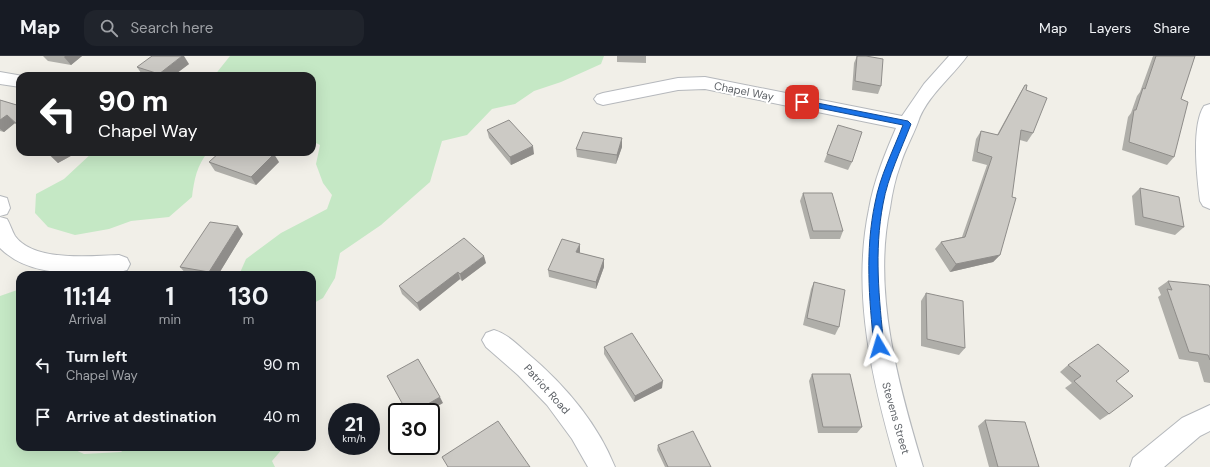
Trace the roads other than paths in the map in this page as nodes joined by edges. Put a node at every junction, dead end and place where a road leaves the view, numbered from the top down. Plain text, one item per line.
1 (958, 56) edge
2 (0, 78) edge
3 (16, 80) edge
4 (603, 99) dead end
5 (1210, 110) edge
6 (908, 124) junction
7 (1210, 200) edge
8 (0, 204) edge
9 (0, 208) edge
10 (0, 226) edge
11 (119, 264) dead end
12 (494, 340) dead end
13 (1210, 417) edge
14 (602, 467) edge
15 (910, 467) edge
16 (1143, 467) edge

1 - 6 street, Stevens Street
2 - 3 street
4 - 6 street, Chapel Way
5 - 7 street
6 - 15 street, Stevens Street
8 - 9 street
10 - 11 street
12 - 14 street, Patriot Road
13 - 16 street

